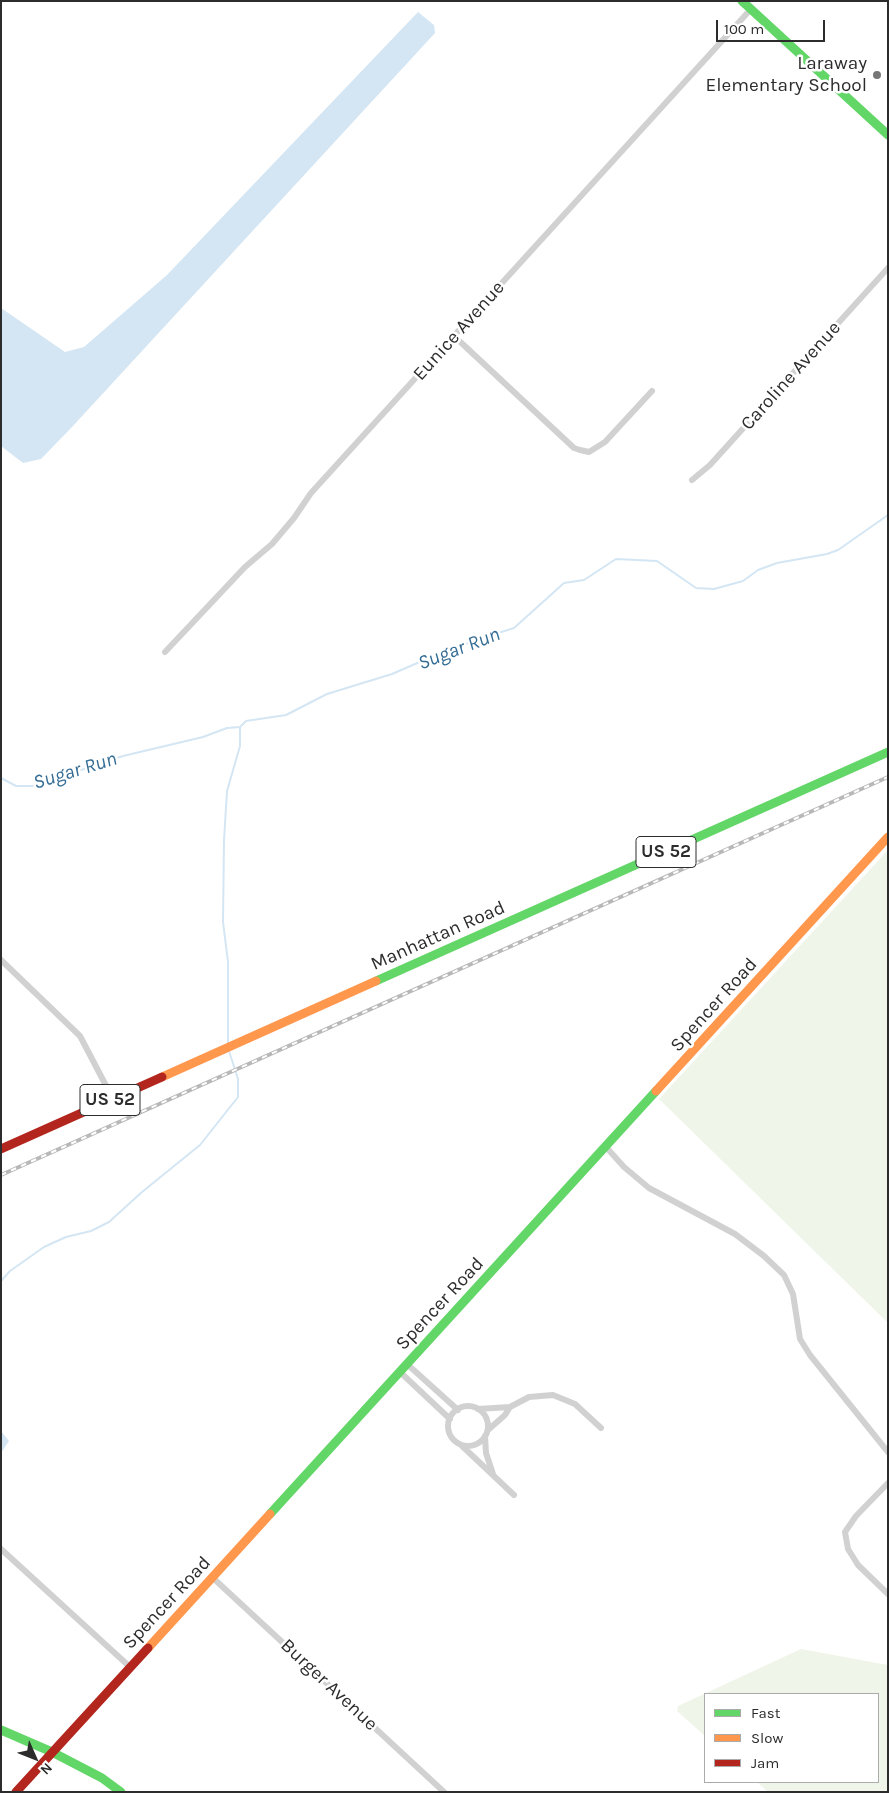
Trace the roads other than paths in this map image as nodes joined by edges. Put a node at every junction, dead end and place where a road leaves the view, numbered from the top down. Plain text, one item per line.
1 (742, 1) edge
2 (751, 9) junction
3 (888, 134) edge
4 (888, 268) edge
5 (454, 336) junction
6 (652, 390) dead end
7 (692, 480) dead end
8 (165, 652) dead end
9 (888, 752) edge
10 (888, 837) edge
11 (1, 960) edge
12 (113, 1099) junction
13 (606, 1147) junction
14 (1, 1149) edge
15 (407, 1364) junction
16 (400, 1372) junction
17 (510, 1407) junction
18 (478, 1409) junction
19 (458, 1410) junction
20 (450, 1419) junction
21 (600, 1428) dead end
22 (487, 1433) junction
23 (461, 1445) junction
24 (888, 1452) edge
25 (494, 1475) junction
26 (888, 1483) edge
27 (514, 1494) dead end
28 (1, 1549) edge
29 (213, 1578) junction
30 (888, 1594) edge
31 (130, 1668) junction
32 (1, 1730) edge
33 (52, 1752) junction
34 (16, 1792) edge
35 (121, 1792) edge
36 (444, 1792) edge

1 - 2 street
2 - 3 street
2 - 5 street, Eunice Avenue
4 - 7 street, Caroline Avenue
5 - 6 street
5 - 8 street, Eunice Avenue
9 - 12 street, Manhattan Road / US 52
10 - 13 street, Spencer Road
11 - 12 street
12 - 14 street, Manhattan Road / US 52
13 - 15 street, Spencer Road
13 - 24 street
15 - 16 street, Spencer Road
15 - 19 street
16 - 20 street
16 - 29 street, Spencer Road
17 - 18 street
17 - 21 street
17 - 22 street
18 - 19 street
18 - 22 street
19 - 20 street
20 - 23 street
22 - 23 street
22 - 25 street
23 - 25 street
25 - 27 street
26 - 30 street
28 - 31 street
29 - 31 street, Spencer Road
29 - 36 street, Burger Avenue
31 - 33 street, Spencer Road
32 - 33 street
33 - 34 street, Spencer Road
33 - 35 street

